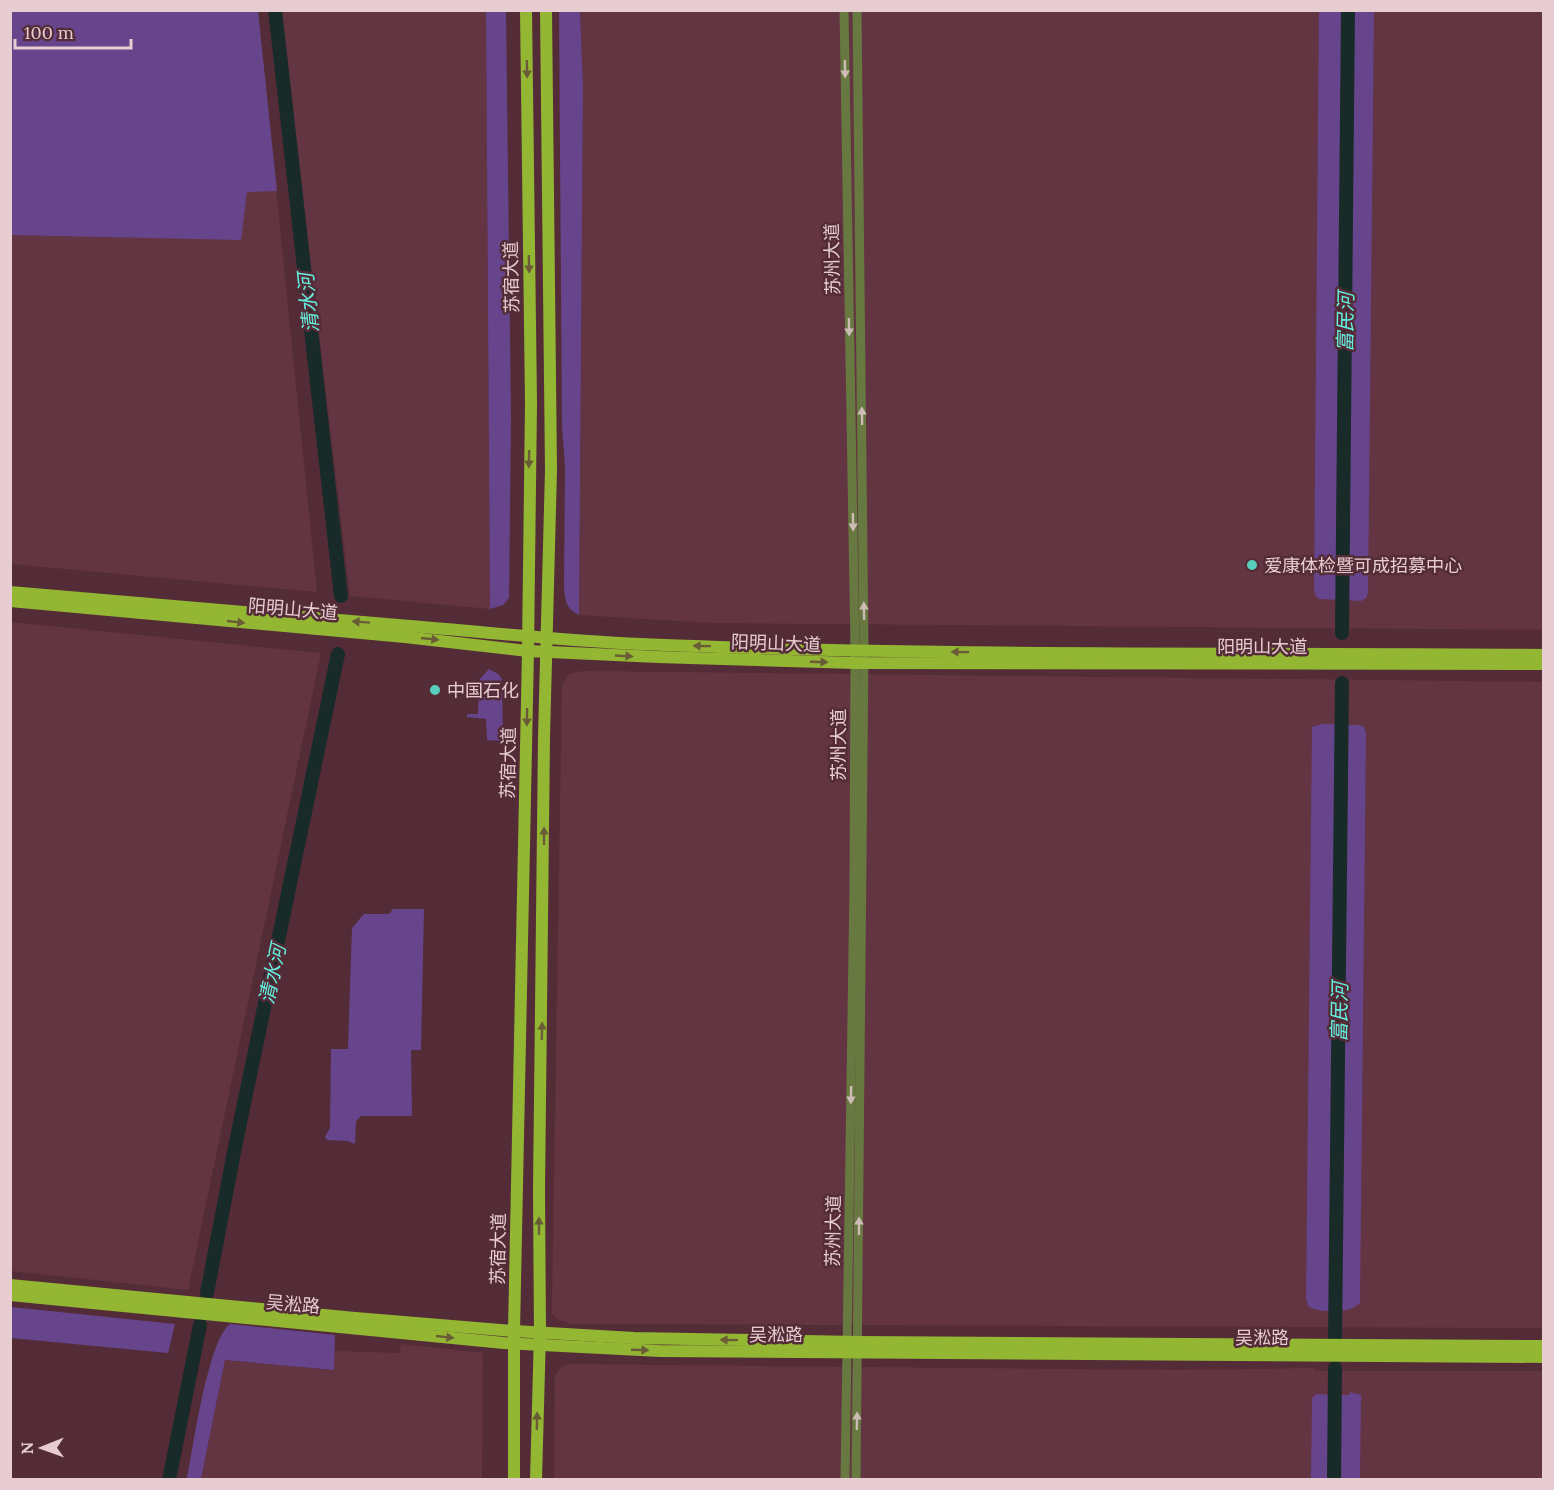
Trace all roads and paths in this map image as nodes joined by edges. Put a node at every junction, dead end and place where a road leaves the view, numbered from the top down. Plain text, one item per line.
1 (526, 10) edge
2 (546, 10) edge
3 (844, 10) edge
4 (857, 10) edge
5 (10, 592) edge
6 (10, 601) edge
7 (528, 637) junction
8 (548, 639) junction
9 (528, 651) junction
10 (547, 652) junction
11 (1544, 655) edge
12 (860, 656) junction
13 (1544, 664) edge
14 (10, 1286) edge
15 (10, 1295) edge
16 (514, 1337) junction
17 (539, 1339) junction
18 (1544, 1346) edge
19 (853, 1347) junction
20 (1544, 1357) edge
21 (514, 1479) edge
22 (536, 1479) edge
23 (845, 1479) edge
24 (856, 1479) edge

1 -> 7 main road, 苏宿大道
2 - 8 main road, 苏宿大道
3 -> 12 street, 苏州大道
12 -> 4 street, 苏州大道
7 -> 5 main road, 阳明山大道
6 -> 9 main road, 阳明山大道
7 - 8 main road, 阳明山大道
7 - 9 main road, 苏宿大道
8 - 10 main road, 苏宿大道
12 -> 8 main road, 阳明山大道
9 - 10 main road, 阳明山大道
9 -> 16 main road, 苏宿大道
10 -> 12 main road, 阳明山大道
17 -> 10 main road, 苏宿大道
11 -> 12 main road, 阳明山大道
12 - 13 main road, 阳明山大道
12 - 19 street, 苏州大道
14 - 16 main road, 吴淞路
15 -> 16 main road, 吴淞路
16 - 17 main road, 吴淞路
16 - 21 main road, 苏宿大道
17 - 19 main road, 吴淞路
22 -> 17 main road, 苏宿大道
18 - 19 main road, 吴淞路
19 - 20 main road, 吴淞路
19 - 23 street, 苏州大道
24 -> 19 street, 苏州大道

